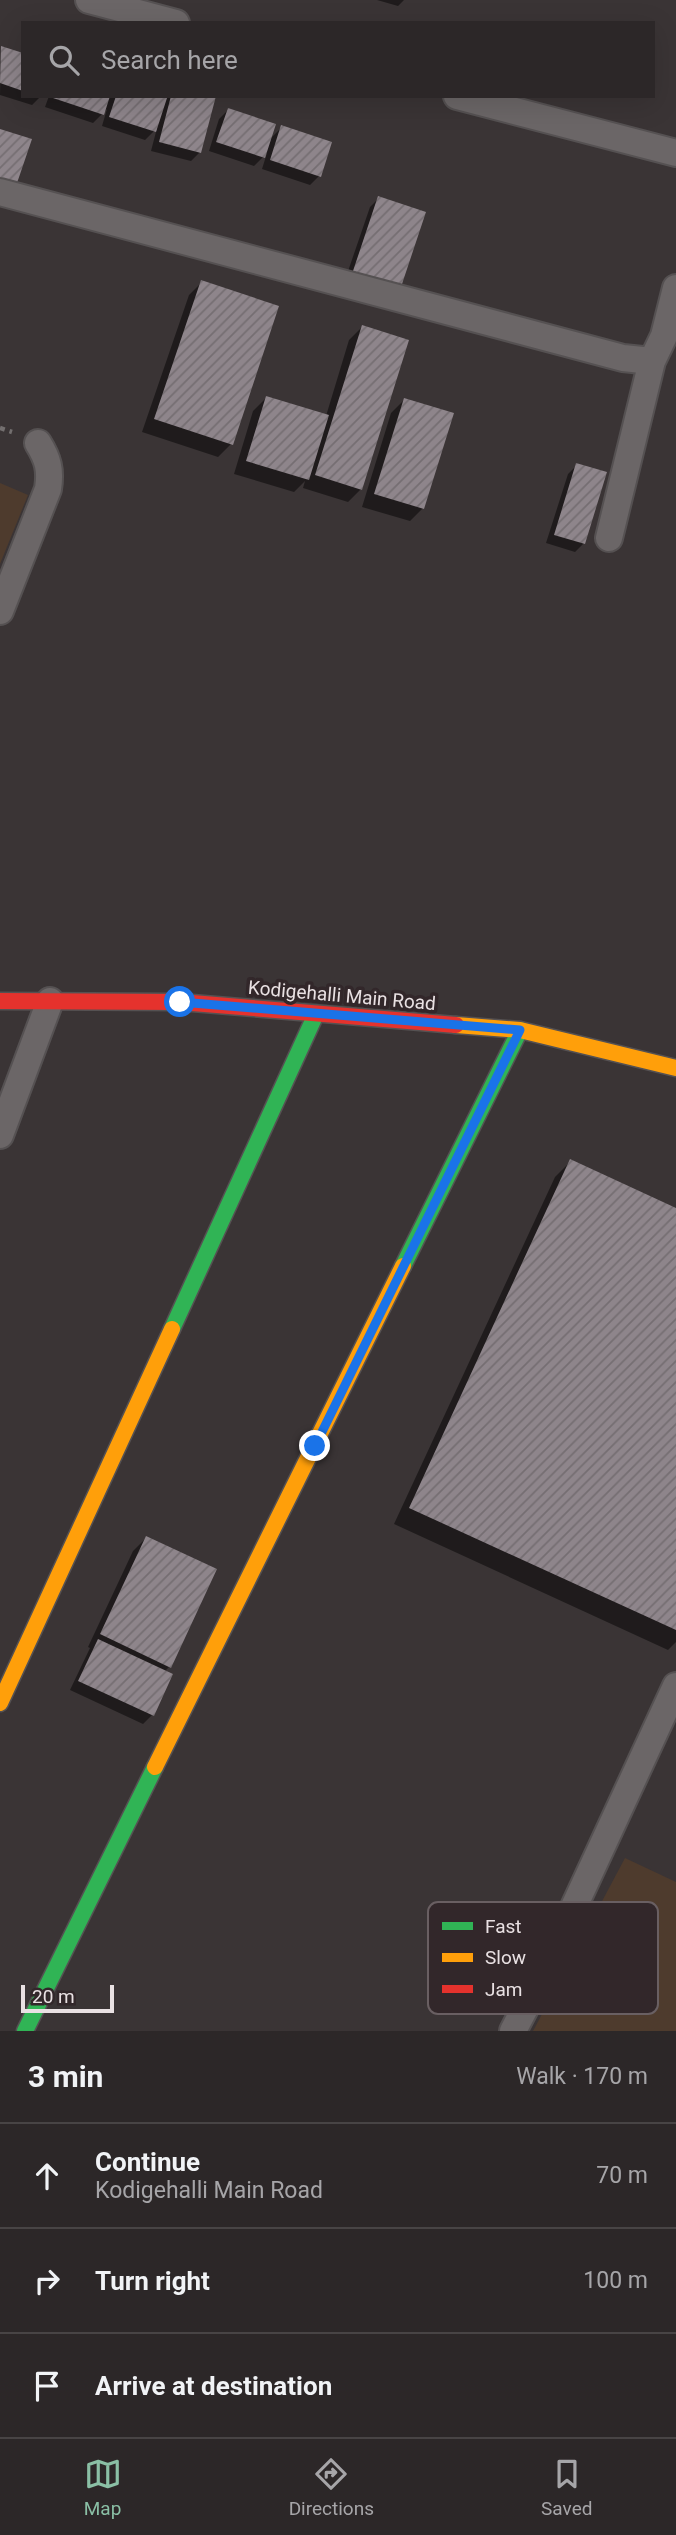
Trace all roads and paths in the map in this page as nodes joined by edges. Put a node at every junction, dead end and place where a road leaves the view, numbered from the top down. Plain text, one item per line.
1 (89, 0) edge
2 (168, 21) edge
3 (465, 98) edge
4 (676, 153) edge
5 (0, 192) edge
6 (676, 288) edge
7 (652, 361) junction
8 (38, 443) dead end
9 (608, 538) dead end
10 (0, 611) edge
11 (0, 1001) edge
12 (50, 1001) junction
13 (316, 1014) junction
14 (520, 1030) junction
15 (676, 1068) edge
16 (0, 1135) edge
17 (676, 1686) edge
18 (0, 1703) edge
19 (576, 1902) edge
20 (522, 2014) edge
21 (25, 2031) edge
22 (513, 2031) edge

1 - 2 street
3 - 4 street
5 - 7 street
6 - 7 street
7 - 9 street
8 - 10 street
11 - 12 street, Kodigehalli Main Road
12 - 13 street, Kodigehalli Main Road
12 - 16 street
13 - 14 street, Kodigehalli Main Road
13 - 18 street
14 - 15 street, Kodigehalli Main Road
14 - 21 street
17 - 19 street
20 - 22 street

